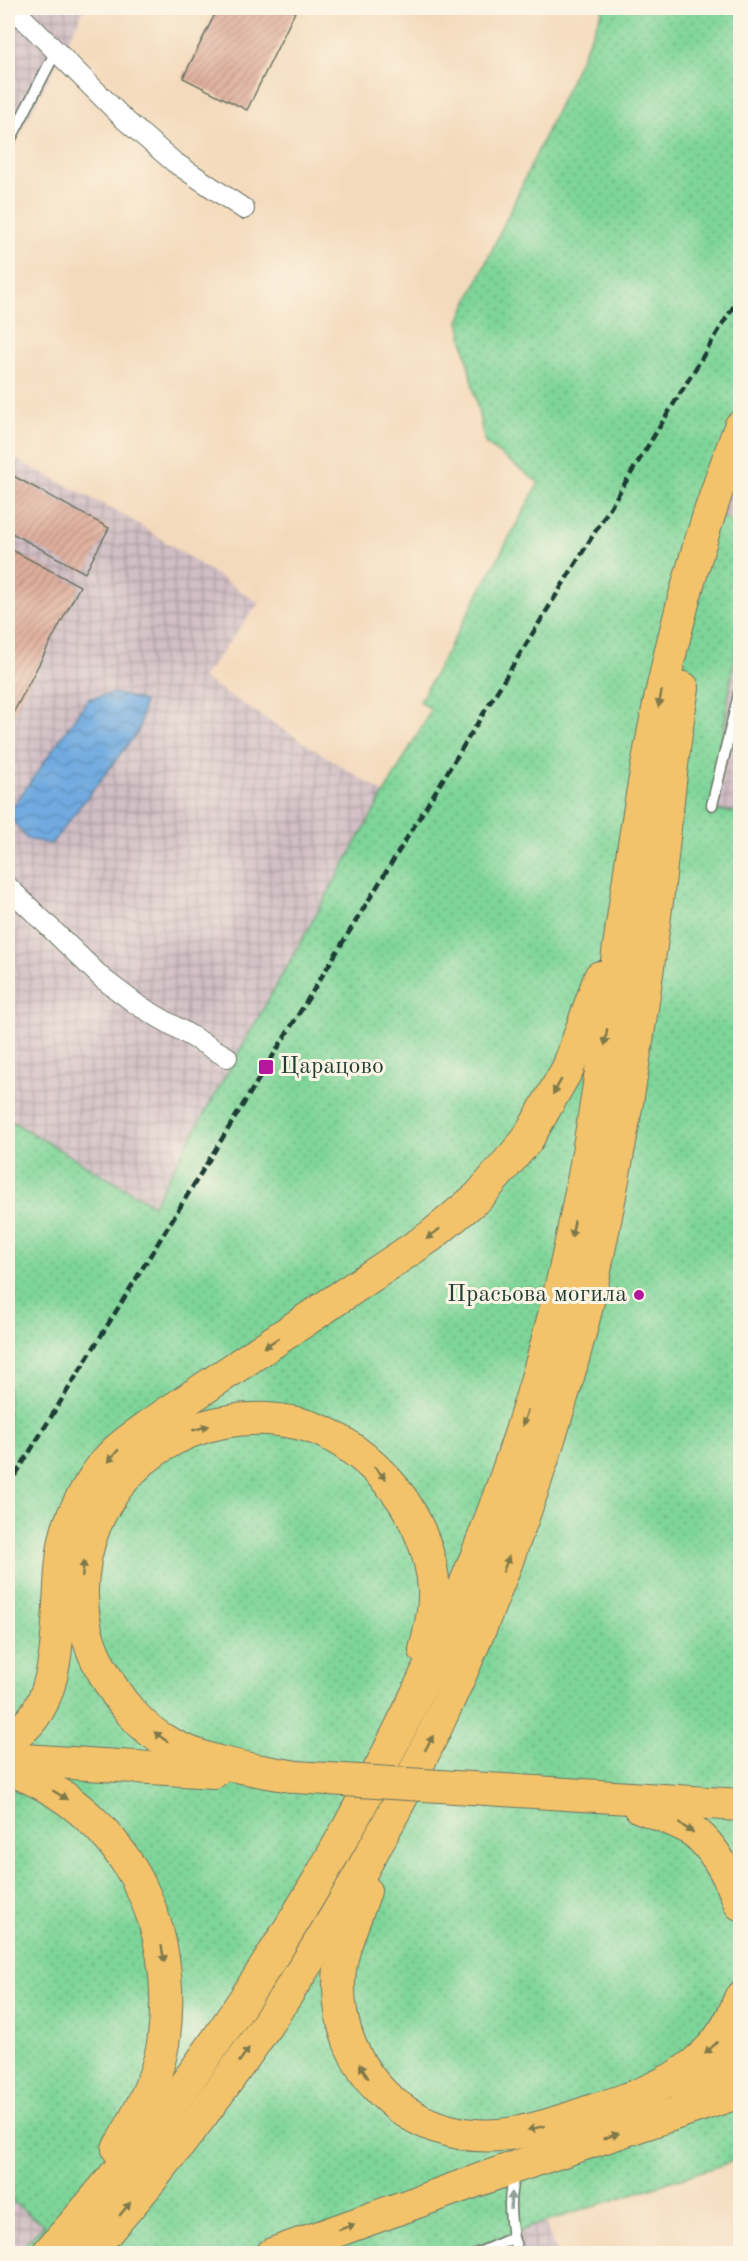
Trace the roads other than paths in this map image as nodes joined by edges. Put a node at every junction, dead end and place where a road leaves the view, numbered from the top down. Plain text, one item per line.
1 (13, 8) edge
2 (56, 51) junction
3 (8, 144) edge
4 (244, 209) dead end
5 (741, 427) edge
6 (725, 481) junction
7 (741, 690) edge
8 (712, 805) dead end
9 (8, 887) edge
10 (627, 894) junction
11 (227, 1057) dead end
12 (405, 1723) junction
13 (8, 1739) edge
14 (8, 1759) edge
15 (8, 1769) edge
16 (296, 1777) junction
17 (613, 1797) junction
18 (741, 1805) edge
19 (392, 1814) junction
20 (741, 1904) edge
21 (741, 1998) edge
22 (741, 2053) edge
23 (741, 2092) edge
24 (655, 2122) junction
25 (518, 2166) junction
26 (73, 2225) junction
27 (513, 2238) junction
28 (47, 2253) edge
29 (87, 2253) edge
30 (272, 2253) edge
31 (476, 2253) edge
32 (519, 2253) edge

1 - 2 street
2 - 3 lane
2 - 4 street
5 - 6 main road
6 -> 10 main road
19 -> 6 main road
7 - 8 lane
9 - 11 street
10 -> 12 main road
10 -> 13 main road
16 -> 12 main road
12 - 26 main road
14 - 16 main road
15 -> 26 main road
16 - 17 main road, bridge
17 - 18 main road
17 -> 20 main road
21 -> 19 main road
29 -> 19 main road
22 - 24 main road
23 - 24 main road
25 -> 24 main road
27 -> 25 lane
30 -> 25 main road
26 - 28 main road
27 - 31 lane
27 - 32 lane

